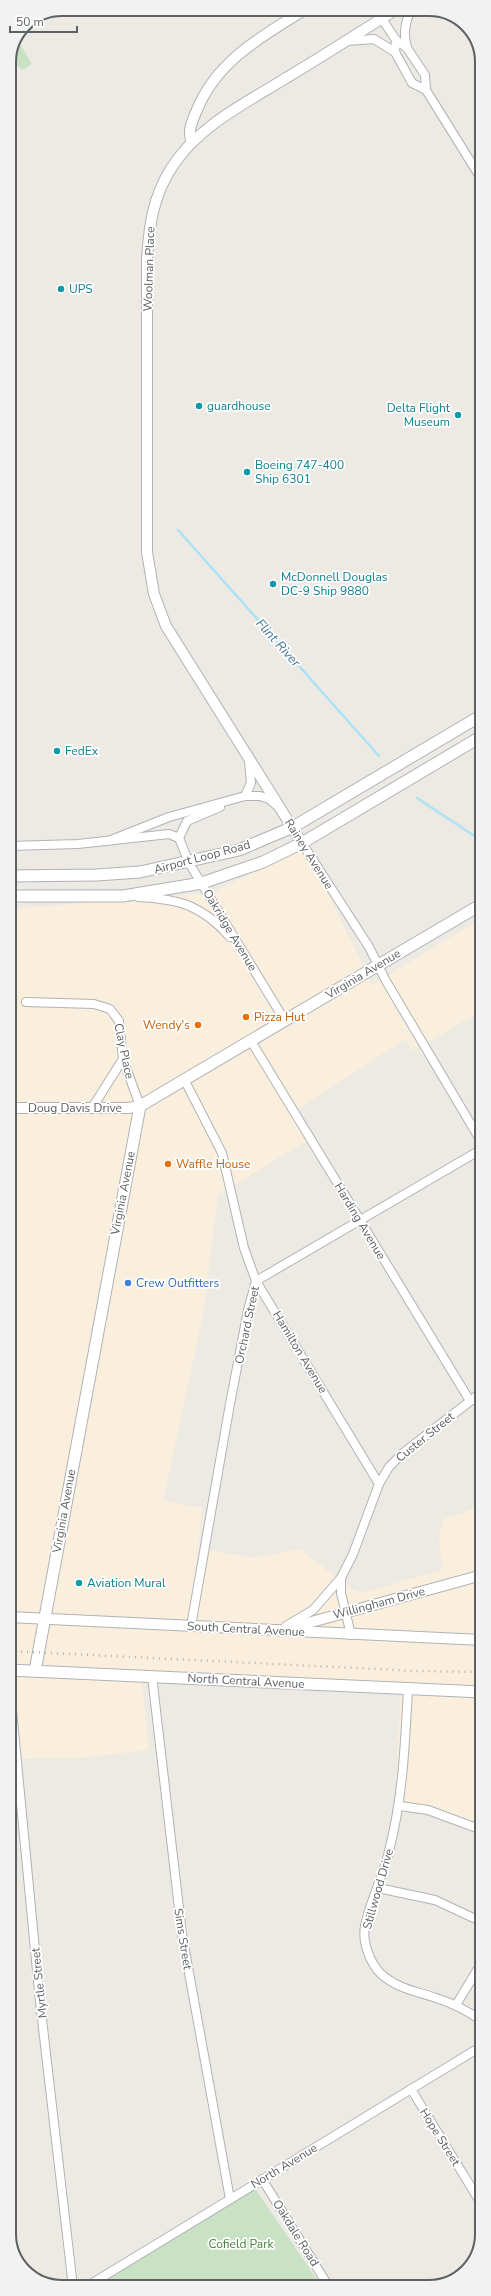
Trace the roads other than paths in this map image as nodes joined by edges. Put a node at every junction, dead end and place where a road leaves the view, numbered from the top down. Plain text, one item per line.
1 (295, 16) edge
2 (385, 16) edge
3 (409, 16) edge
4 (382, 18) junction
5 (396, 40) junction
6 (346, 41) junction
7 (407, 48) junction
8 (395, 52) junction
9 (426, 90) junction
10 (192, 142) junction
11 (475, 169) edge
12 (148, 562) joint
13 (475, 719) edge
14 (475, 740) edge
15 (249, 759) junction
16 (245, 796) junction
17 (281, 808) junction
18 (293, 827) junction
19 (179, 838) junction
20 (111, 840) junction
21 (302, 843) junction
22 (16, 846) edge
23 (189, 863) junction
24 (16, 876) edge
25 (202, 883) junction
26 (16, 896) edge
27 (123, 896) junction
28 (475, 908) edge
29 (243, 952) junction
30 (378, 965) junction
31 (26, 1002) dead end
32 (285, 1021) junction
33 (251, 1041) junction
34 (123, 1059) junction
35 (184, 1081) junction
36 (140, 1106) junction
37 (16, 1108) edge
38 (92, 1108) junction
39 (475, 1131) edge
40 (475, 1153) edge
41 (361, 1222) junction
42 (256, 1281) junction
43 (475, 1397) edge
44 (470, 1401) junction
45 (379, 1484) junction
46 (475, 1576) edge
47 (341, 1578) junction
48 (346, 1612) junction
49 (16, 1617) edge
50 (44, 1619) junction
51 (191, 1626) junction
52 (277, 1631) junction
53 (351, 1635) junction
54 (475, 1640) edge
55 (16, 1670) edge
56 (35, 1671) junction
57 (152, 1676) junction
58 (408, 1689) junction
59 (475, 1692) edge
60 (16, 1752) edge
61 (400, 1806) junction
62 (475, 1827) edge
63 (378, 1888) junction
64 (475, 1919) edge
65 (475, 1974) edge
66 (456, 2006) junction
67 (475, 2017) edge
68 (475, 2050) edge
69 (411, 2089) junction
70 (262, 2179) junction
71 (475, 2193) edge
72 (230, 2199) junction
73 (72, 2280) edge
74 (97, 2280) edge
75 (325, 2280) edge

1 - 10 street
2 - 4 street, Woolman Place
3 - 7 street
4 - 5 street
4 - 6 street, Woolman Place
5 - 7 street
5 - 8 street
6 - 8 street
6 - 10 street, Woolman Place
7 - 9 street
8 - 9 street
9 - 11 street
10 - 12 street, Woolman Place
12 - 15 street, Rainey Avenue
13 - 18 main road, Airport Loop Road
14 - 21 main road, Airport Loop Road
15 - 16 street
15 - 17 street, Rainey Avenue
16 - 17 street
16 - 19 street
16 - 20 street
17 - 18 street, Rainey Avenue
18 - 21 street, Rainey Avenue
18 - 23 main road, Airport Loop Road
19 - 20 street
19 - 23 street, Oakridge Avenue
20 - 22 street
21 - 25 main road, Airport Loop Road
21 - 30 street, Rainey Avenue
23 - 24 main road, Airport Loop Road
23 - 25 street, Oakridge Avenue
25 - 27 main road, Airport Loop Road
25 - 29 street, Oakridge Avenue
26 - 27 main road, Airport Loop Road
27 - 29 street, Airport Loop Road
28 - 30 main road, Virginia Avenue
29 - 32 street, Oakridge Avenue
30 - 32 main road, Virginia Avenue
30 - 39 street, Rainey Avenue
31 - 34 street, Clay Place
32 - 33 main road, Virginia Avenue
33 - 35 main road, Virginia Avenue
33 - 41 street, Harding Avenue
34 - 36 street, Clay Place
34 - 38 street
35 - 36 main road, Virginia Avenue
35 - 42 street, Hamilton Avenue
36 - 38 street, Doug Davis Drive
36 - 50 main road, Virginia Avenue
37 - 38 street, Doug Davis Drive
40 - 41 street, Orchard Street
41 - 42 street, Orchard Street
41 - 44 street, Harding Avenue
42 - 45 street, Hamilton Avenue
42 - 51 street, Orchard Street
43 - 44 street, Custer Street
44 - 45 street, Custer Street
45 - 47 street, Custer Street
46 - 48 street, Willingham Drive
47 - 48 street
47 - 52 street, Custer Street
48 - 52 street, Willingham Drive
48 - 53 street
49 - 50 street, South Central Avenue
50 - 51 street, South Central Avenue
50 - 56 main road, Virginia Avenue
51 - 52 street, South Central Avenue
52 - 53 street, South Central Avenue
53 - 54 street, South Central Avenue
55 - 56 main road, North Central Avenue
56 - 57 main road, North Central Avenue
57 - 58 main road, North Central Avenue
57 - 72 street, Sims Street
58 - 59 main road, North Central Avenue
58 - 61 street, Stillwood Drive
60 - 73 street, Myrtle Street
61 - 62 street
61 - 63 street, Stillwood Drive
63 - 64 street
63 - 66 street, Stillwood Drive
65 - 66 street
66 - 67 street, Stillwood Drive
68 - 69 street, North Avenue
69 - 70 street, North Avenue
69 - 71 street, Hope Street
70 - 72 street, North Avenue
70 - 75 street, Oakdale Road
72 - 74 street, North Avenue

